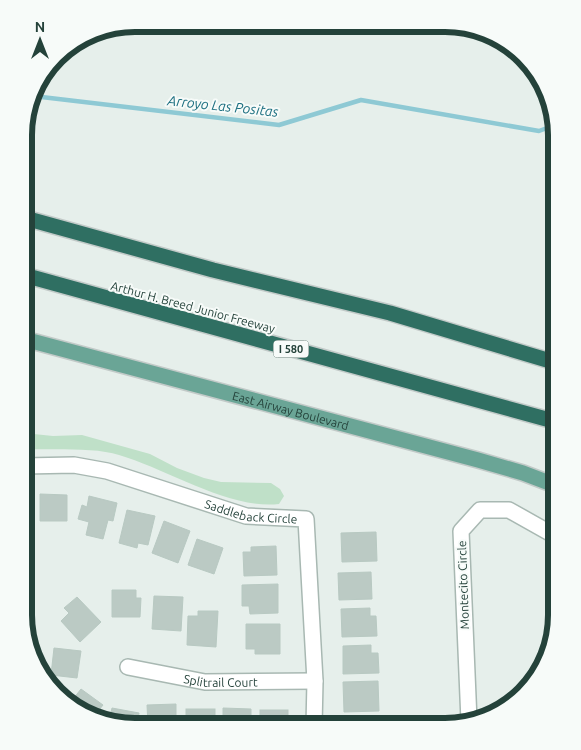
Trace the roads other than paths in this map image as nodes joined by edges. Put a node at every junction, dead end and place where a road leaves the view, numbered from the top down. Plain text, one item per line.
1 (32, 220) edge
2 (32, 277) edge
3 (32, 341) edge
4 (548, 360) edge
5 (548, 420) edge
6 (32, 466) edge
7 (548, 483) edge
8 (548, 532) edge
9 (128, 667) dead end
10 (315, 681) junction
11 (469, 715) edge
12 (314, 718) edge

1 - 4 highway
2 - 5 highway, Arthur H. Breed Junior Freeway / I 580
3 - 7 main road, East Airway Boulevard
6 - 10 street, Saddleback Circle
8 - 11 street, Montecito Circle
9 - 10 street, Splitrail Court
10 - 12 street, Saddleback Circle

